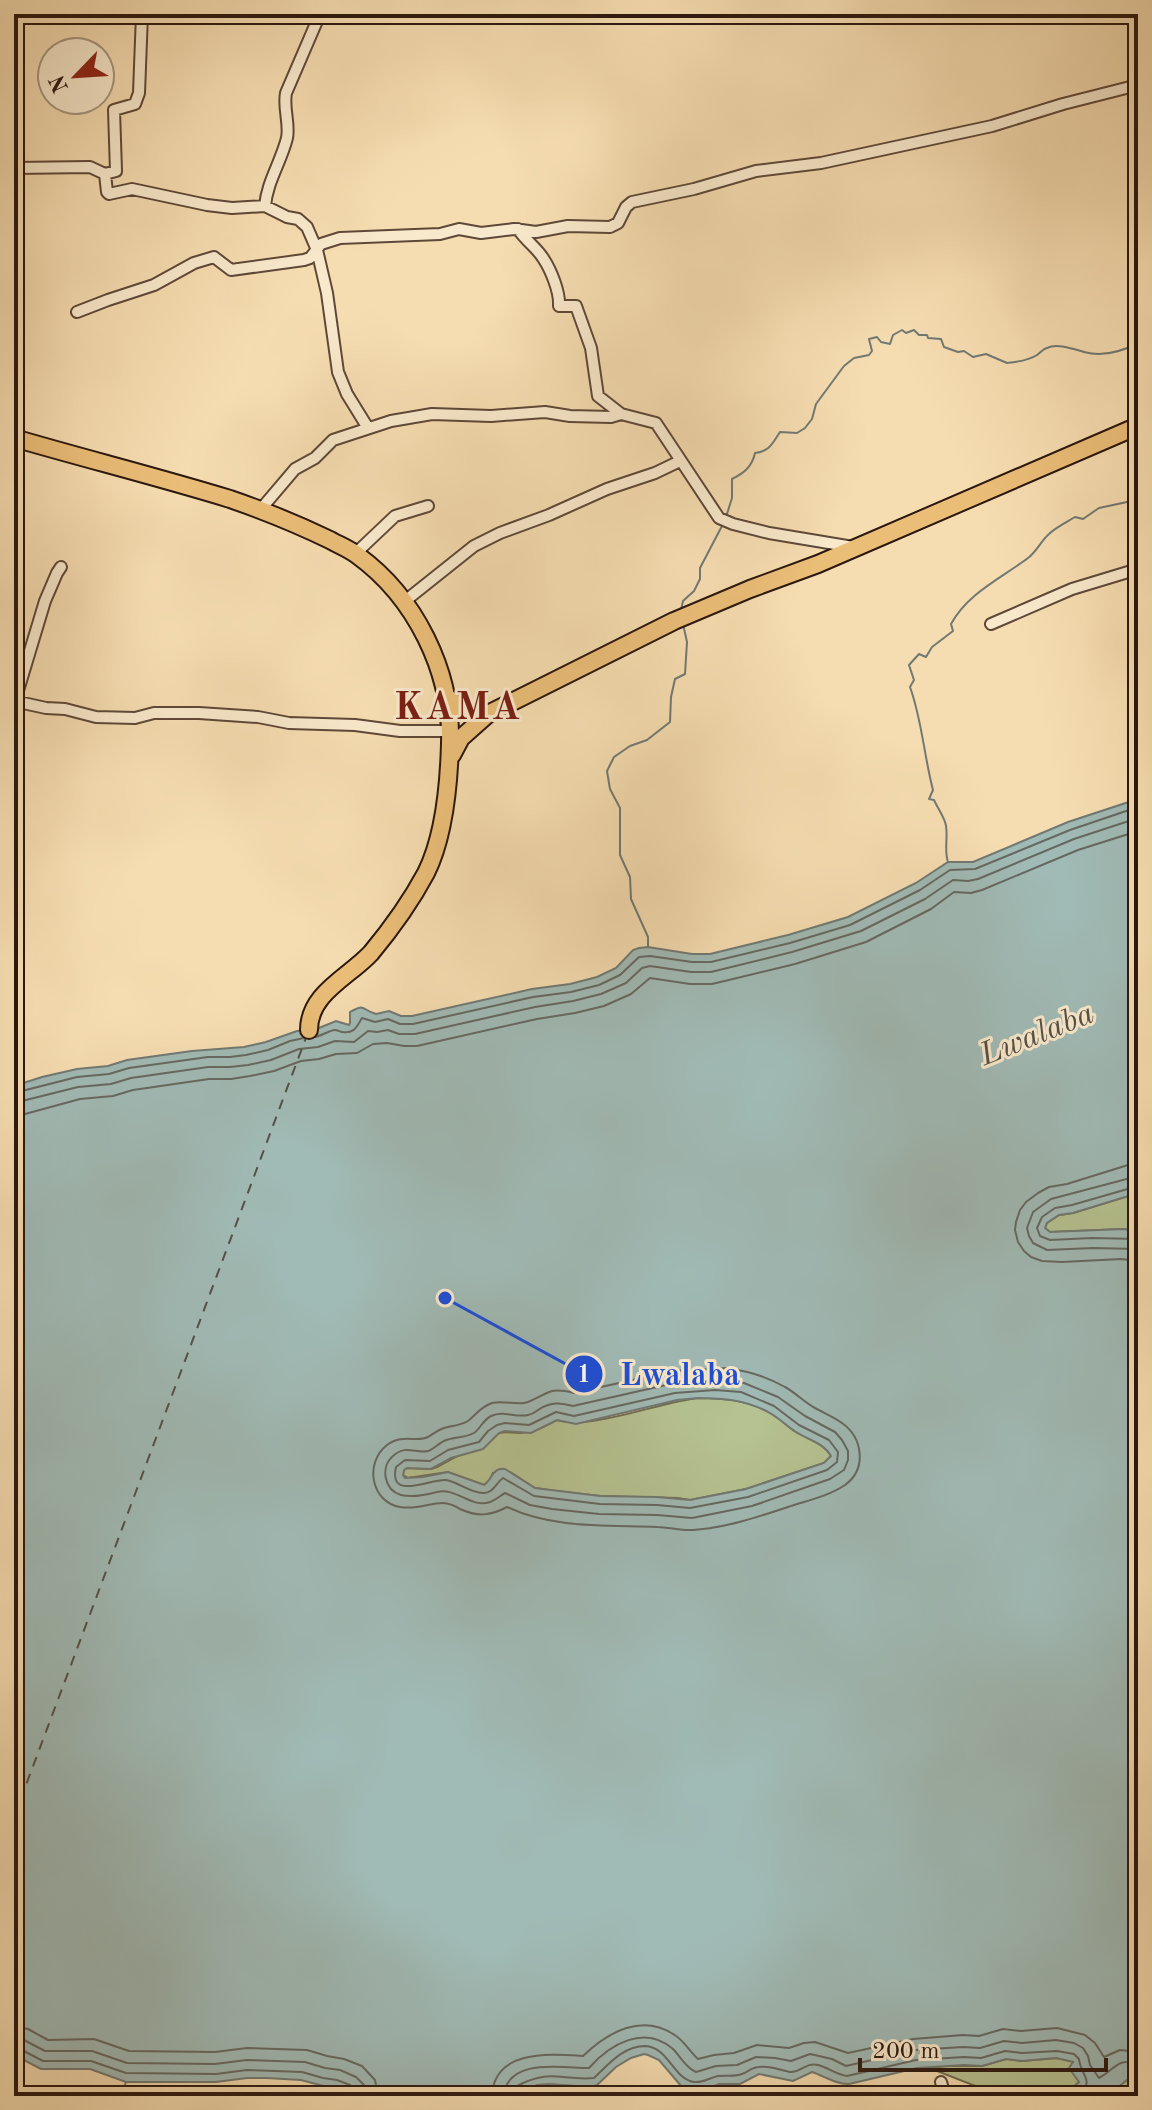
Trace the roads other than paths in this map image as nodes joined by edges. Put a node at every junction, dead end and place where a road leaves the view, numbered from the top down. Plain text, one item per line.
1 (142, 14) edge
2 (320, 14) edge
3 (1138, 85) edge
4 (14, 168) edge
5 (105, 174) junction
6 (265, 206) junction
7 (518, 229) junction
8 (317, 250) junction
9 (77, 312) dead end
10 (621, 414) junction
11 (1138, 426) edge
12 (368, 428) junction
13 (14, 438) edge
14 (680, 461) junction
15 (428, 506) dead end
16 (261, 509) junction
17 (855, 547) junction
18 (356, 553) junction
19 (61, 567) dead end
20 (1138, 569) edge
21 (405, 601) junction
22 (991, 624) dead end
23 (447, 697) junction
24 (14, 703) edge
25 (488, 714) junction
26 (450, 731) junction
27 (450, 760) junction
28 (309, 1030) dead end
29 (941, 2082) dead end
30 (945, 2096) edge

1 - 5 street
2 - 6 street
3 - 7 street
4 - 5 street
5 - 6 street
6 - 8 street
7 - 8 street
7 - 10 street
8 - 9 street
8 - 12 street
10 - 12 street
10 - 14 street
11 - 17 main road
12 - 16 street
13 - 16 main road
14 - 17 street
14 - 21 street
15 - 18 street
16 - 18 main road
17 - 25 main road
18 - 21 main road
19 - 24 street
20 - 22 street
21 - 23 main road
23 - 25 main road
23 - 26 main road
24 - 26 street
25 - 27 main road
26 - 27 main road
27 - 28 main road
29 - 30 street

